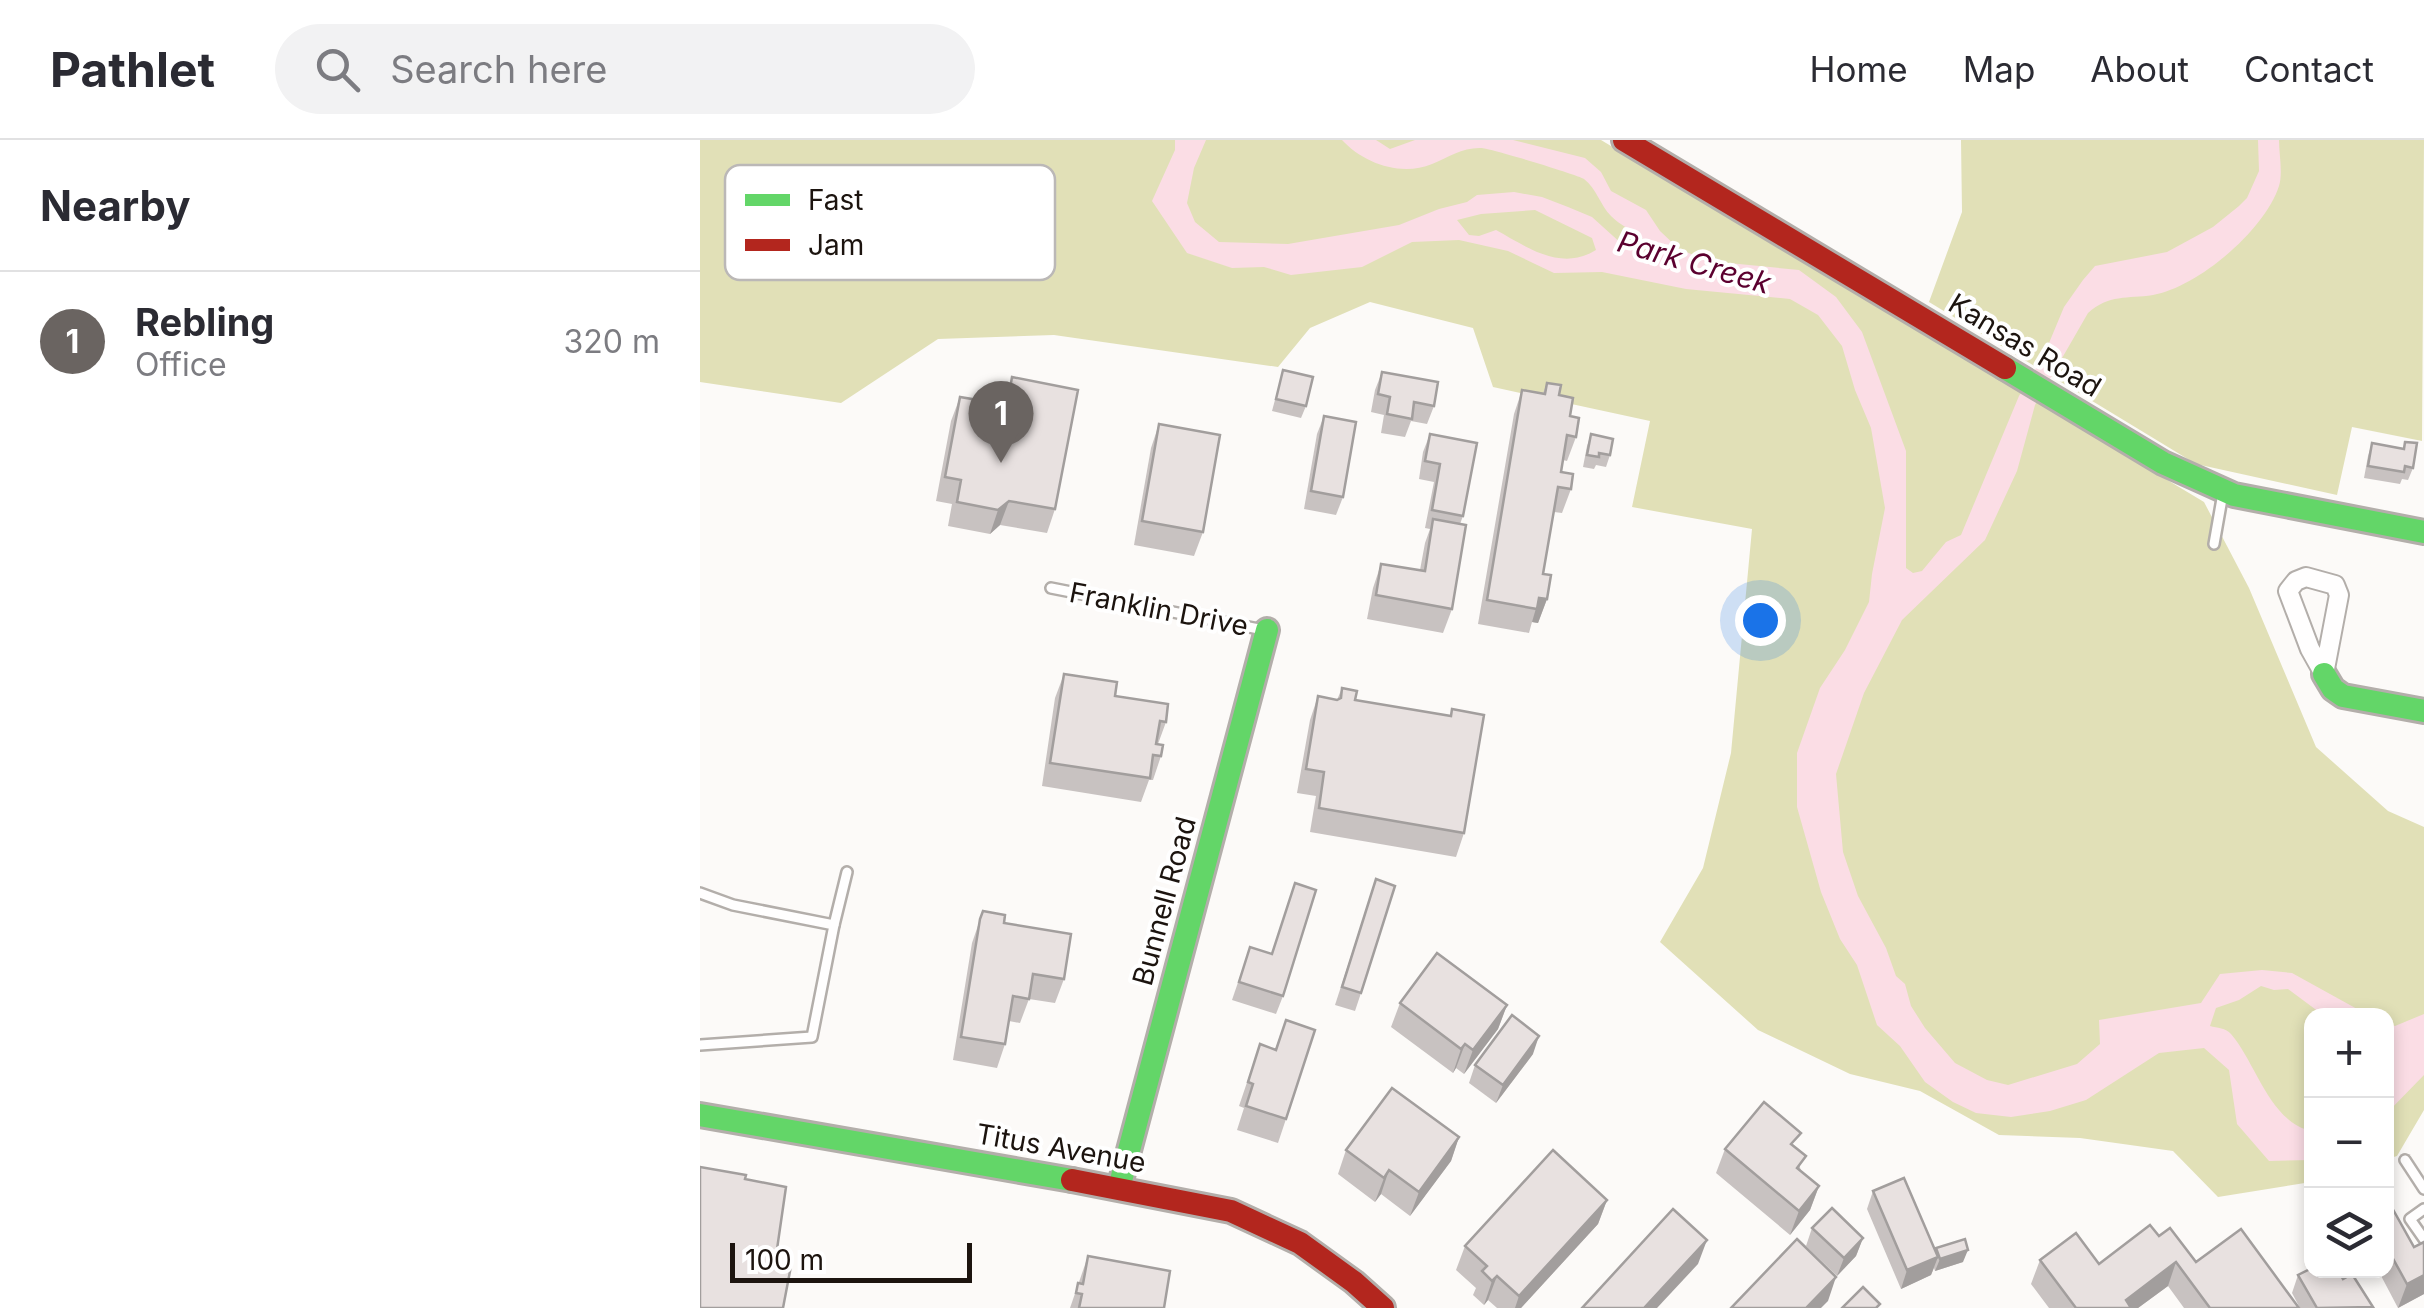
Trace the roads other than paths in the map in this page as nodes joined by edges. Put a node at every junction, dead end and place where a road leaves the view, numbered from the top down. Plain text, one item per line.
1 (1624, 140) edge
2 (2224, 490) junction
3 (2424, 532) edge
4 (2214, 544) dead end
5 (1052, 588) dead end
6 (1267, 630) joint
7 (2324, 674) junction
8 (2424, 710) edge
9 (847, 872) dead end
10 (700, 893) edge
11 (834, 925) junction
12 (700, 1045) edge
13 (700, 1116) edge
14 (2405, 1160) dead end
15 (1119, 1188) junction
16 (2424, 1189) edge
17 (2424, 1209) edge
18 (2424, 1239) edge
19 (1383, 1308) edge

1 - 2 street, Kansas Road
2 - 3 street, Kansas Road
2 - 4 lane
5 - 6 lane, Franklin Drive
6 - 15 street, Bunnell Road
7 - 7 street
7 - 8 street
9 - 11 lane
10 - 11 lane
11 - 12 lane
13 - 15 street, Titus Avenue
14 - 16 lane
15 - 19 street, Titus Avenue
17 - 18 lane

